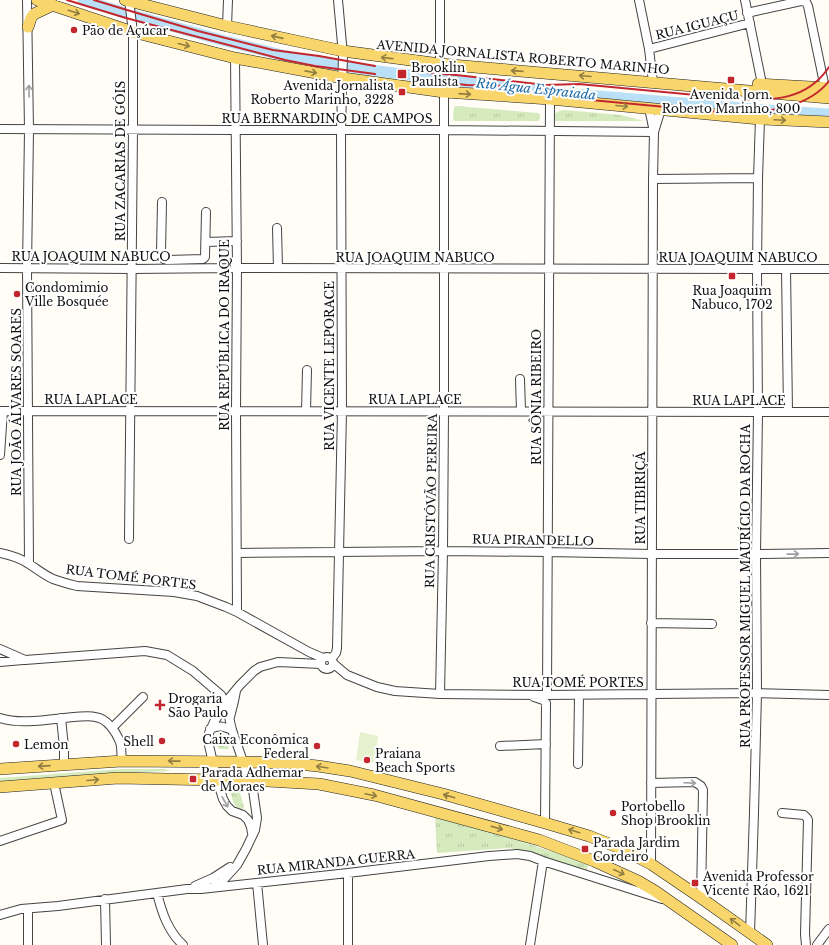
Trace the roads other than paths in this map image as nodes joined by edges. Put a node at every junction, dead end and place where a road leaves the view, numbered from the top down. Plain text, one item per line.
1 (27, 0) edge
2 (37, 0) edge
3 (228, 0) edge
4 (338, 0) edge
5 (440, 0) edge
6 (639, 0) edge
7 (745, 0) edge
8 (128, 2) edge
9 (53, 5) junction
10 (748, 13) junction
11 (750, 23) junction
12 (227, 26) junction
13 (28, 27) junction
14 (133, 30) junction
15 (649, 49) junction
16 (343, 53) junction
17 (235, 58) junction
18 (440, 64) junction
19 (343, 76) junction
20 (653, 82) junction
21 (762, 84) junction
22 (693, 86) junction
23 (828, 91) edge
24 (444, 92) junction
25 (550, 99) junction
26 (648, 108) junction
27 (661, 109) junction
28 (760, 119) junction
29 (829, 122) edge
30 (0, 129) edge
31 (29, 130) junction
32 (133, 130) junction
33 (235, 130) junction
34 (341, 130) junction
35 (444, 130) junction
36 (550, 131) junction
37 (654, 132) junction
38 (758, 178) junction
39 (653, 179) junction
40 (162, 202) dead end
41 (206, 212) dead end
42 (277, 228) dead end
43 (236, 241) junction
44 (206, 242) junction
45 (0, 268) edge
46 (27, 268) junction
47 (237, 268) junction
48 (278, 268) junction
49 (132, 269) junction
50 (341, 269) junction
51 (445, 269) junction
52 (549, 269) junction
53 (652, 269) junction
54 (757, 269) junction
55 (786, 269) junction
56 (829, 269) edge
57 (307, 370) dead end
58 (520, 379) dead end
59 (1, 411) edge
60 (27, 411) junction
61 (130, 411) junction
62 (236, 411) junction
63 (306, 411) junction
64 (342, 411) junction
65 (444, 411) junction
66 (521, 411) junction
67 (548, 411) junction
68 (652, 412) junction
69 (758, 412) junction
70 (788, 412) junction
71 (829, 412) edge
72 (0, 455) edge
73 (129, 539) dead end
74 (443, 551) junction
75 (339, 552) junction
76 (548, 552) junction
77 (0, 553) edge
78 (237, 553) junction
79 (829, 553) edge
80 (651, 554) junction
81 (756, 554) junction
82 (29, 564) junction
83 (237, 612) junction
84 (651, 623) junction
85 (712, 624) dead end
86 (0, 648) edge
87 (309, 652) junction
88 (25, 660) junction
89 (328, 661) junction
90 (0, 662) edge
91 (306, 664) junction
92 (236, 690) junction
93 (757, 693) junction
94 (440, 694) junction
95 (651, 694) junction
96 (529, 695) junction
97 (547, 695) junction
98 (579, 695) junction
99 (829, 695) edge
100 (143, 697) dead end
101 (226, 704) junction
102 (230, 717) junction
103 (0, 718) edge
104 (61, 718) junction
105 (112, 728) junction
106 (210, 729) junction
107 (232, 730) junction
108 (546, 744) junction
109 (500, 746) dead end
110 (122, 761) junction
111 (213, 762) junction
112 (243, 762) junction
113 (578, 764) dead end
114 (64, 765) junction
115 (0, 769) edge
116 (217, 780) junction
117 (250, 780) junction
118 (54, 783) junction
119 (651, 783) junction
120 (0, 788) edge
121 (256, 808) junction
122 (782, 813) dead end
123 (243, 815) junction
124 (545, 823) junction
125 (253, 836) junction
126 (0, 841) edge
127 (543, 861) junction
128 (650, 864) junction
129 (348, 873) junction
130 (225, 874) junction
131 (213, 878) junction
132 (257, 883) junction
133 (235, 885) junction
134 (217, 887) junction
135 (187, 889) junction
136 (157, 893) junction
137 (701, 898) junction
138 (105, 899) junction
139 (669, 901) junction
140 (28, 909) junction
141 (0, 915) edge
142 (829, 929) edge
143 (750, 933) junction
144 (28, 945) edge
145 (106, 945) edge
146 (183, 945) edge
147 (264, 945) edge
148 (348, 945) edge
149 (530, 945) edge
150 (732, 945) edge
151 (767, 945) edge
152 (806, 945) edge
153 (817, 945) edge

1 - 13 street, RUA JOÃO ÁLVARES SOARES
2 - 9 main road
3 - 12 street
4 - 16 street, RUA VICENTE LEPORACE
5 - 18 street
6 - 15 street
7 - 10 street
8 - 12 main road, AVENIDA JORNALISTA ROBERTO MARINHO
8 - 14 street, RUA ZACARIAS DE GÓIS
9 - 13 main road
9 -> 14 main road
10 - 11 street
10 - 23 street
11 - 15 street, RUA IGUAÇU
11 - 21 street
16 -> 12 main road, AVENIDA JORNALISTA ROBERTO MARINHO
31 -> 13 street, RUA JOÃO ÁLVARES SOARES
14 -> 17 main road
14 - 32 street, RUA ZACARIAS DE GÓIS
15 - 20 street
18 -> 16 main road, AVENIDA JORNALISTA ROBERTO MARINHO
16 - 19 street, RUA VICENTE LEPORACE
17 -> 19 main road
17 - 33 street, RUA REPÚBLICA DO IRAQUE
20 -> 18 main road, AVENIDA JORNALISTA ROBERTO MARINHO
19 - 24 main road
19 - 34 street, RUA VICENTE LEPORACE
20 - 22 main road, AVENIDA JORNALISTA ROBERTO MARINHO
21 - 22 main road
21 - 23 main road
22 - 23 main road, AVENIDA JORNALISTA ROBERTO MARINHO
24 -> 25 main road
24 - 35 street, RUA CRISTÓVÃO PEREIRA
25 -> 26 main road
25 - 36 street, RUA SÔNIA RIBEIRO
26 - 27 main road
26 - 37 street, RUA TIBIRIÇÁ
27 - 28 main road
27 - 37 street, RUA TIBIRIÇÁ
28 -> 29 main road
28 - 38 street, RUA PROFESSOR MIGUEL MAURÍCIO DA ROCHA
30 - 31 street, RUA BERNARDINO DE CAMPOS
31 - 32 street, RUA BERNARDINO DE CAMPOS
31 - 46 street, RUA JOÃO ÁLVARES SOARES
32 - 33 street, RUA BERNARDINO DE CAMPOS
32 - 49 street, RUA ZACARIAS DE GÓIS
33 - 34 street, RUA BERNARDINO DE CAMPOS
33 - 43 street, RUA REPÚBLICA DO IRAQUE
34 - 35 street, RUA BERNARDINO DE CAMPOS
34 - 50 street, RUA VICENTE LEPORACE
35 - 36 street, RUA BERNARDINO DE CAMPOS
35 - 51 street, RUA CRISTÓVÃO PEREIRA
36 - 37 street, RUA BERNARDINO DE CAMPOS
36 - 52 street, RUA SÔNIA RIBEIRO
37 - 39 street, RUA TIBIRIÇÁ
38 - 39 street
38 - 54 street, RUA PROFESSOR MIGUEL MAURÍCIO DA ROCHA
39 - 53 street, RUA TIBIRIÇÁ
40 - 44 street
41 - 44 street
42 - 48 street
43 - 44 street
43 - 47 street, RUA REPÚBLICA DO IRAQUE
45 - 46 street, RUA JOAQUIM NABUCO
46 - 49 street, RUA JOAQUIM NABUCO
46 - 60 street, RUA JOÃO ÁLVARES SOARES
47 - 48 street, RUA JOAQUIM NABUCO
47 - 49 street, RUA JOAQUIM NABUCO
47 - 62 street, RUA REPÚBLICA DO IRAQUE
48 - 50 street, RUA JOAQUIM NABUCO
49 - 61 street, RUA ZACARIAS DE GÓIS
50 - 51 street, RUA JOAQUIM NABUCO
50 - 64 street, RUA VICENTE LEPORACE
51 - 52 street, RUA JOAQUIM NABUCO
51 - 65 street, RUA CRISTÓVÃO PEREIRA
52 - 53 street, RUA JOAQUIM NABUCO
52 - 67 street, RUA SÔNIA RIBEIRO
53 - 54 street, RUA JOAQUIM NABUCO
53 - 68 street, RUA TIBIRIÇÁ
54 - 55 street, RUA JOAQUIM NABUCO
54 - 69 street, RUA PROFESSOR MIGUEL MAURÍCIO DA ROCHA
55 - 56 street, RUA JOAQUIM NABUCO
55 - 70 street
57 - 63 street
58 - 66 street
59 - 60 street, RUA LAPLACE
59 - 72 street
60 - 61 street, RUA LAPLACE
60 - 82 street, RUA JOÃO ÁLVARES SOARES
61 - 62 street, RUA LAPLACE
61 - 73 street, RUA ZACARIAS DE GÓIS
62 - 63 street, RUA LAPLACE
62 - 78 street, RUA REPÚBLICA DO IRAQUE
63 - 64 street, RUA LAPLACE
64 - 65 street, RUA LAPLACE
64 - 75 street, RUA VICENTE LEPORACE
65 - 66 street, RUA LAPLACE
65 - 74 street, RUA CRISTÓVÃO PEREIRA
66 - 67 street, RUA LAPLACE
67 - 68 street, RUA LAPLACE
67 - 76 street, RUA SÔNIA RIBEIRO
68 - 69 street, RUA LAPLACE
68 - 80 street, RUA TIBIRIÇÁ
69 - 70 street, RUA LAPLACE
69 - 81 street, RUA PROFESSOR MIGUEL MAURÍCIO DA ROCHA
70 - 71 street, RUA LAPLACE
74 - 75 street, RUA PIRANDELLO
74 - 76 street, RUA PIRANDELLO
74 - 94 street, RUA CRISTÓVÃO PEREIRA
75 - 78 street, RUA PIRANDELLO
75 - 89 street, RUA VICENTE LEPORACE
76 - 80 street, RUA PIRANDELLO
76 - 97 street, RUA SÔNIA RIBEIRO
77 - 82 street, RUA TOMÉ PORTES
78 - 83 street, RUA REPÚBLICA DO IRAQUE
81 -> 79 street, RUA PIRANDELLO
80 - 81 street, RUA PIRANDELLO
80 - 84 street, RUA TIBIRIÇÁ
81 - 93 street, RUA PROFESSOR MIGUEL MAURÍCIO DA ROCHA
82 - 83 street, RUA TOMÉ PORTES
83 - 87 street, RUA TOMÉ PORTES
84 - 85 street
84 - 95 street, RUA TIBIRIÇÁ
86 - 88 street
87 - 89 street, RUA TOMÉ PORTES
87 - 91 street
88 - 90 street
88 - 101 street
89 - 91 street
89 - 94 street, RUA TOMÉ PORTES
91 - 92 street
92 - 101 street
92 - 102 street
93 - 95 street, RUA TOMÉ PORTES
93 - 99 street, RUA TOMÉ PORTES
93 - 143 street, RUA PROFESSOR MIGUEL MAURÍCIO DA ROCHA
94 - 96 street, RUA TOMÉ PORTES
95 - 98 street, RUA TOMÉ PORTES
95 - 119 street, RUA TIBIRIÇÁ
96 - 97 street, RUA TOMÉ PORTES
96 - 108 street
97 - 98 street, RUA TOMÉ PORTES
98 - 113 street
100 - 105 street
101 - 102 street
101 - 106 street
102 - 107 street
103 - 104 street
104 - 105 street
104 - 114 street
105 - 110 street
106 - 107 street
106 - 111 street
107 - 112 street
108 - 109 street
108 - 124 street
111 -> 110 main road
110 - 114 main road
111 - 112 main road
111 - 116 street
112 - 117 street
124 -> 112 main road
114 -> 115 main road
116 - 117 main road
118 -> 116 main road
116 -> 123 street
117 - 121 street
117 -> 139 main road
118 - 120 main road
118 - 126 street
119 - 128 street, RUA TIBIRIÇÁ
119 -> 137 street
121 - 123 street
121 - 125 street
122 - 152 street
123 - 125 street
128 -> 124 main road
125 - 130 street
127 - 129 street, RUA MIRANDA GUERRA
127 - 139 street, RUA MIRANDA GUERRA
127 - 149 street
128 - 137 main road
129 - 132 street, RUA MIRANDA GUERRA
129 - 148 street
130 - 131 street
130 - 133 street
130 - 134 street
131 - 134 street
131 - 135 street
132 - 133 street, RUA MIRANDA GUERRA
132 - 147 street
133 - 134 street, RUA MIRANDA GUERRA
134 - 135 street, RUA MIRANDA GUERRA
135 - 136 street, RUA MIRANDA GUERRA
136 - 138 street, RUA MIRANDA GUERRA
136 - 146 street
143 -> 137 main road
138 - 140 street, RUA MIRANDA GUERRA
138 - 145 street
139 - 150 main road
140 - 141 street, RUA MIRANDA GUERRA
140 - 144 street
142 - 153 street
143 - 151 main road

